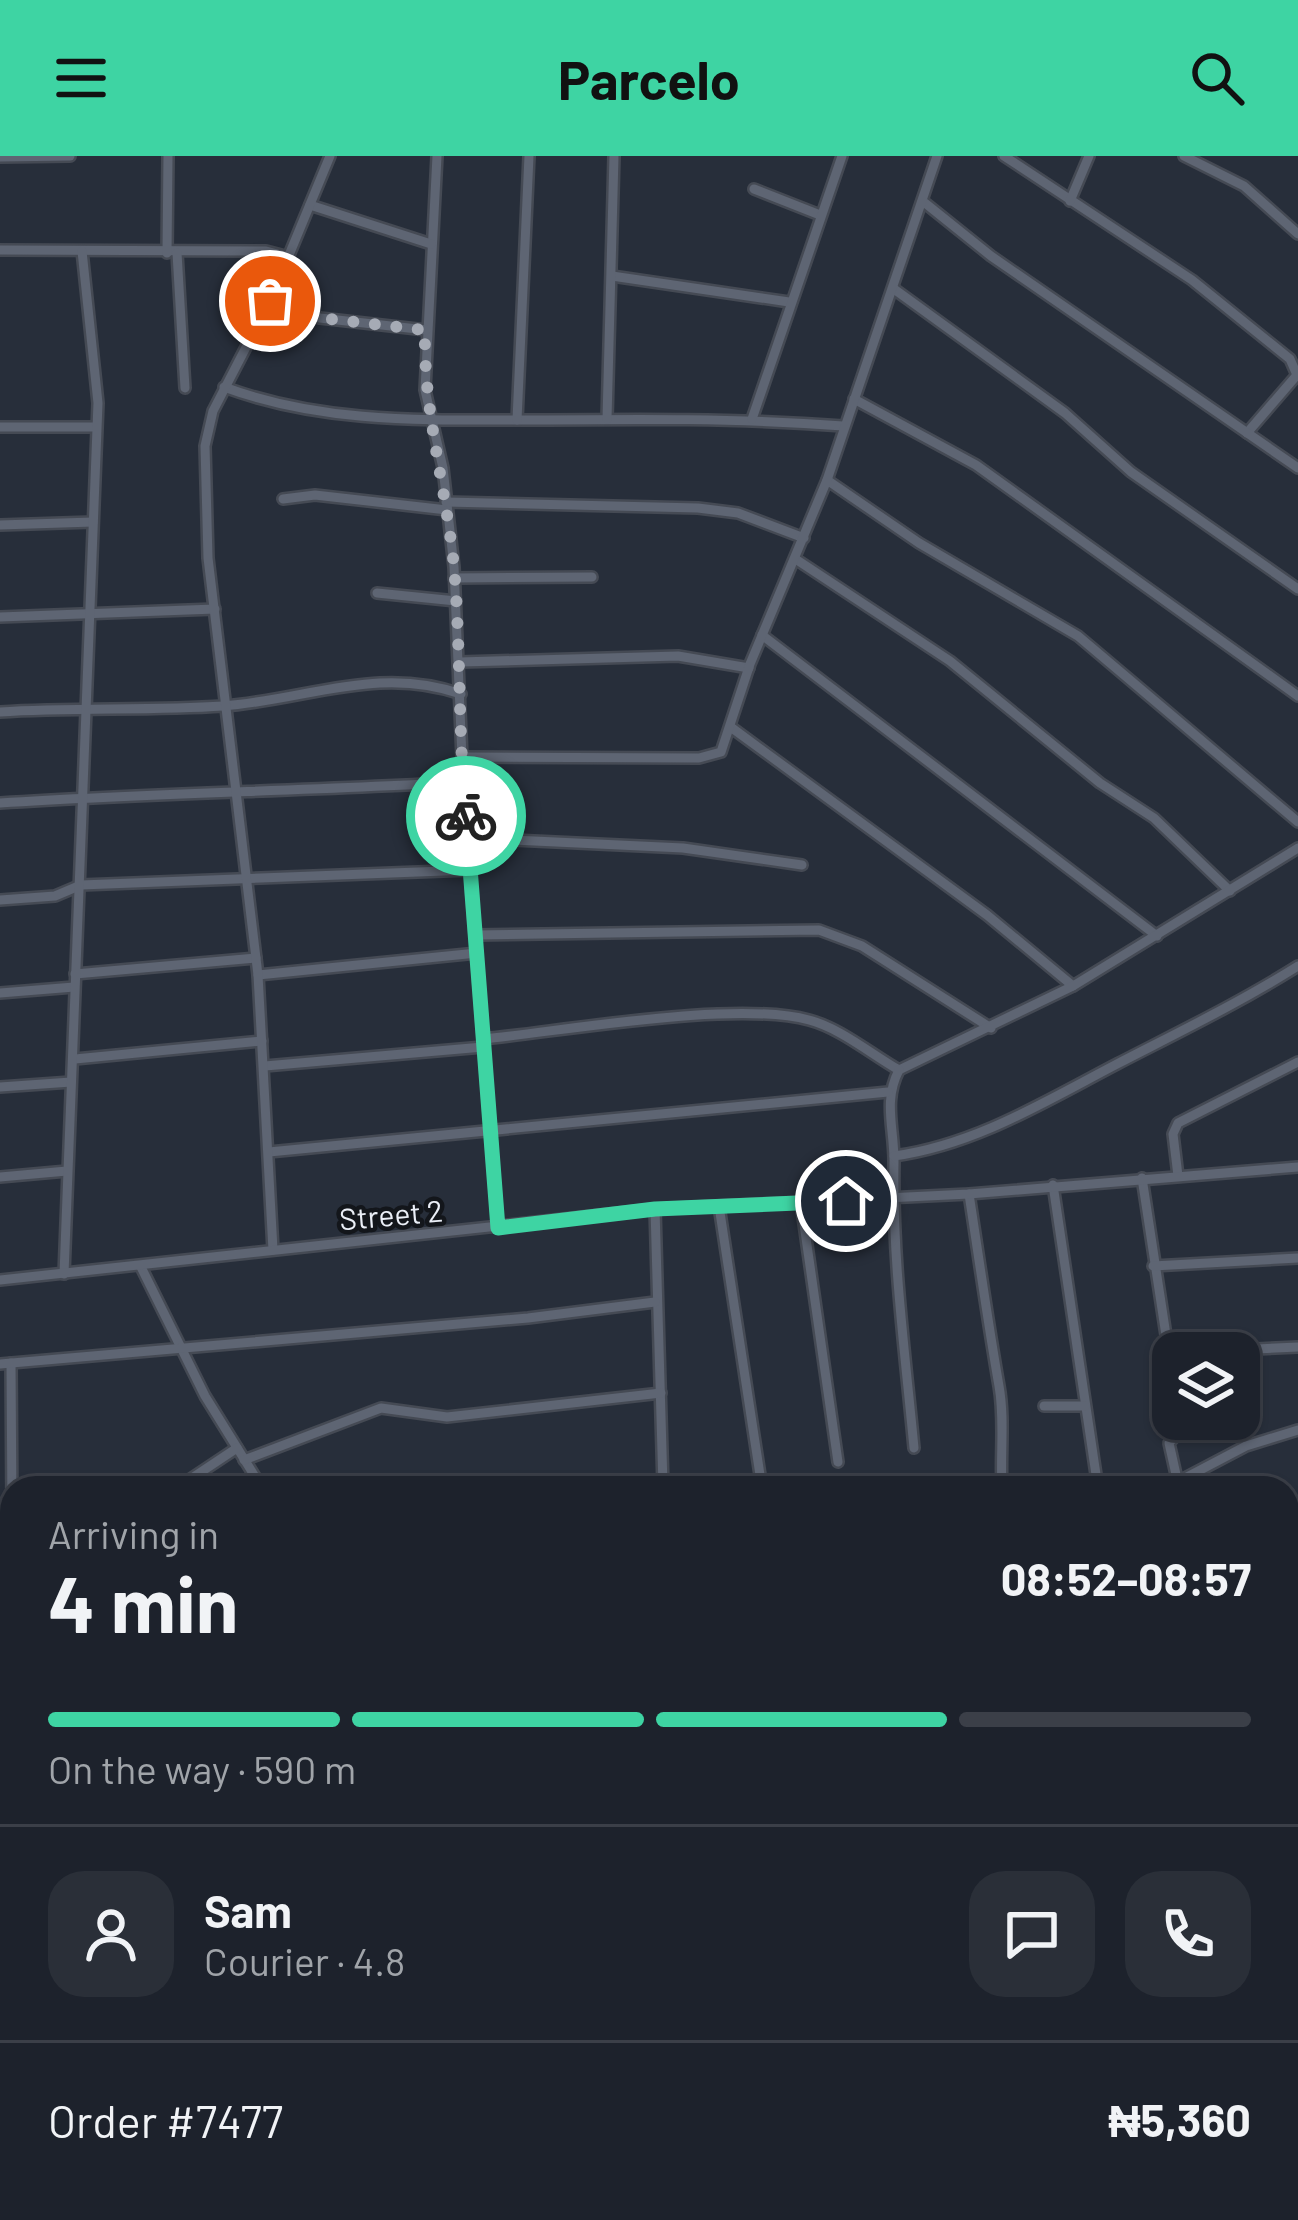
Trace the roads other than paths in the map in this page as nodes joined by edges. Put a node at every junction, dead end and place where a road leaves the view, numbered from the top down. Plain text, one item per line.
1 (70, 156) edge
2 (168, 156) edge
3 (330, 156) edge
4 (437, 156) edge
5 (529, 156) edge
6 (614, 156) edge
7 (842, 156) edge
8 (938, 156) edge
9 (1004, 156) edge
10 (1088, 156) edge
11 (1184, 156) edge
12 (0, 157) edge
13 (754, 189) dead end
14 (1070, 201) junction
15 (925, 203) junction
16 (310, 205) junction
17 (820, 215) junction
18 (1298, 233) edge
19 (431, 244) junction
20 (0, 250) edge
21 (82, 250) junction
22 (172, 253) junction
23 (289, 257) junction
24 (612, 276) junction
25 (894, 289) junction
26 (270, 301) junction
27 (789, 302) junction
28 (425, 330) junction
29 (224, 387) junction
30 (184, 388) dead end
31 (854, 399) junction
32 (608, 419) junction
33 (752, 419) junction
34 (517, 420) junction
35 (431, 422) junction
36 (844, 426) junction
37 (0, 427) edge
38 (96, 427) junction
39 (1246, 433) junction
40 (1298, 468) edge
41 (827, 479) junction
42 (283, 499) dead end
43 (447, 506) junction
44 (93, 522) junction
45 (0, 525) edge
46 (804, 538) junction
47 (797, 560) junction
48 (592, 577) dead end
49 (454, 578) junction
50 (1298, 589) edge
51 (377, 592) dead end
52 (456, 601) junction
53 (215, 609) junction
54 (88, 612) junction
55 (0, 617) edge
56 (762, 635) junction
57 (460, 662) junction
58 (749, 668) junction
59 (461, 694) junction
60 (1298, 696) edge
61 (86, 706) junction
62 (225, 706) junction
63 (0, 712) edge
64 (732, 728) junction
65 (462, 758) junction
66 (463, 782) junction
67 (238, 795) junction
68 (83, 799) junction
69 (0, 803) edge
70 (1298, 822) edge
71 (468, 838) junction
72 (1298, 848) edge
73 (802, 865) dead end
74 (470, 870) junction
75 (248, 881) junction
76 (81, 886) junction
77 (1230, 891) junction
78 (0, 901) edge
79 (476, 935) junction
80 (1157, 936) junction
81 (477, 953) junction
82 (256, 958) junction
83 (1298, 966) edge
84 (75, 974) junction
85 (258, 975) junction
86 (1073, 986) junction
87 (74, 987) junction
88 (0, 993) edge
89 (991, 1028) junction
90 (262, 1041) junction
91 (483, 1043) junction
92 (75, 1059) junction
93 (1298, 1062) edge
94 (265, 1066) junction
95 (898, 1070) junction
96 (71, 1082) junction
97 (0, 1087) edge
98 (888, 1092) junction
99 (490, 1134) junction
100 (269, 1152) junction
101 (894, 1156) junction
102 (1293, 1167) edge
103 (67, 1171) junction
104 (1178, 1176) junction
105 (0, 1177) edge
106 (1142, 1178) junction
107 (1053, 1185) junction
108 (969, 1194) junction
109 (892, 1199) junction
110 (801, 1203) junction
111 (718, 1206) junction
112 (655, 1209) junction
113 (498, 1228) junction
114 (274, 1250) junction
115 (1298, 1258) edge
116 (1154, 1266) junction
117 (141, 1267) junction
118 (64, 1274) junction
119 (0, 1280) edge
120 (655, 1302) junction
121 (1168, 1332) edge
122 (1298, 1347) edge
123 (1260, 1349) edge
124 (181, 1350) junction
125 (6, 1364) edge
126 (661, 1393) junction
127 (1044, 1406) dead end
128 (1085, 1406) junction
129 (1298, 1430) edge
130 (1172, 1440) edge
131 (237, 1448) junction
132 (914, 1448) dead end
133 (244, 1460) junction
134 (838, 1462) dead end
135 (11, 1476) edge
136 (195, 1476) edge
137 (254, 1476) edge
138 (663, 1476) edge
139 (760, 1476) edge
140 (1002, 1476) edge
141 (1096, 1476) edge
142 (1176, 1476) edge
143 (1183, 1476) edge

1 - 12 street
2 - 22 street
3 - 16 street
4 - 19 street
5 - 34 street
6 - 24 street
7 - 17 street
8 - 15 street
9 - 14 street
10 - 14 street
11 - 18 street
13 - 17 street
14 - 39 street
15 - 25 street
15 - 39 street
16 - 19 street
16 - 23 street
17 - 27 street
19 - 28 street
20 - 21 street
21 - 22 street
21 - 38 street
22 - 23 street
22 - 30 street
23 - 26 street
24 - 27 street
24 - 32 street
25 - 31 street
25 - 50 street
26 - 28 street
26 - 29 street
27 - 33 street
28 - 35 street
29 - 35 street
29 - 53 street
31 - 36 street
31 - 60 street
32 - 33 street
32 - 34 street
33 - 36 street
34 - 35 street
35 - 43 street
36 - 41 street
37 - 38 street
38 - 44 street
39 - 40 street
41 - 46 street
41 - 70 street
42 - 43 street
43 - 46 street
43 - 49 street
44 - 45 street
44 - 54 street
46 - 47 street
47 - 56 street
47 - 77 street
48 - 49 street
49 - 52 street
51 - 52 street
52 - 57 street
53 - 54 street
53 - 62 street
54 - 55 street
54 - 61 street
56 - 58 street
56 - 80 street
57 - 58 street
57 - 59 street
58 - 64 street
59 - 62 street
59 - 65 street
61 - 62 street
61 - 63 street
61 - 68 street
62 - 67 street
64 - 65 street
64 - 86 street
65 - 66 street
66 - 67 street
66 - 71 street
67 - 68 street
67 - 75 street
68 - 69 street
68 - 76 street
71 - 73 street
71 - 74 street
72 - 77 street
74 - 75 street
74 - 79 street
75 - 76 street
75 - 82 street
76 - 78 street
76 - 84 street
77 - 80 street
79 - 81 street
79 - 89 street
80 - 86 street
81 - 85 street
81 - 91 street
82 - 84 street
82 - 85 street
83 - 101 street
84 - 87 street
85 - 90 street
86 - 89 street
87 - 88 street
87 - 92 street
89 - 95 street
90 - 92 street
90 - 94 street
91 - 94 street
91 - 95 street
91 - 99 street
92 - 96 street
93 - 104 street
94 - 100 street
95 - 98 street
96 - 97 street
96 - 103 street
98 - 99 street
98 - 101 street
99 - 100 street
99 - 113 street
100 - 114 street
101 - 109 street
102 - 104 street, Street 2
103 - 105 street
103 - 118 street
104 - 106 street, Street 2
106 - 107 street, Street 2
106 - 116 street
107 - 108 street, Street 2
107 - 128 street
108 - 109 street, Street 2
108 - 140 street
109 - 110 street, Street 2
109 - 132 street
110 - 111 street, Street 2
110 - 134 street
111 - 112 street, Street 2
111 - 139 street
112 - 113 street, Street 2
112 - 120 street
113 - 114 street, Street 2
114 - 117 street, Street 2
115 - 116 street
116 - 121 street
117 - 118 street, Street 2
117 - 124 street
118 - 119 street, Street 2
120 - 124 street
120 - 126 street
122 - 123 street
124 - 125 street
124 - 131 street
125 - 135 street
126 - 133 street
126 - 138 street
127 - 128 street
128 - 141 street
129 - 143 street
130 - 142 street
131 - 133 street
131 - 136 street
133 - 137 street

